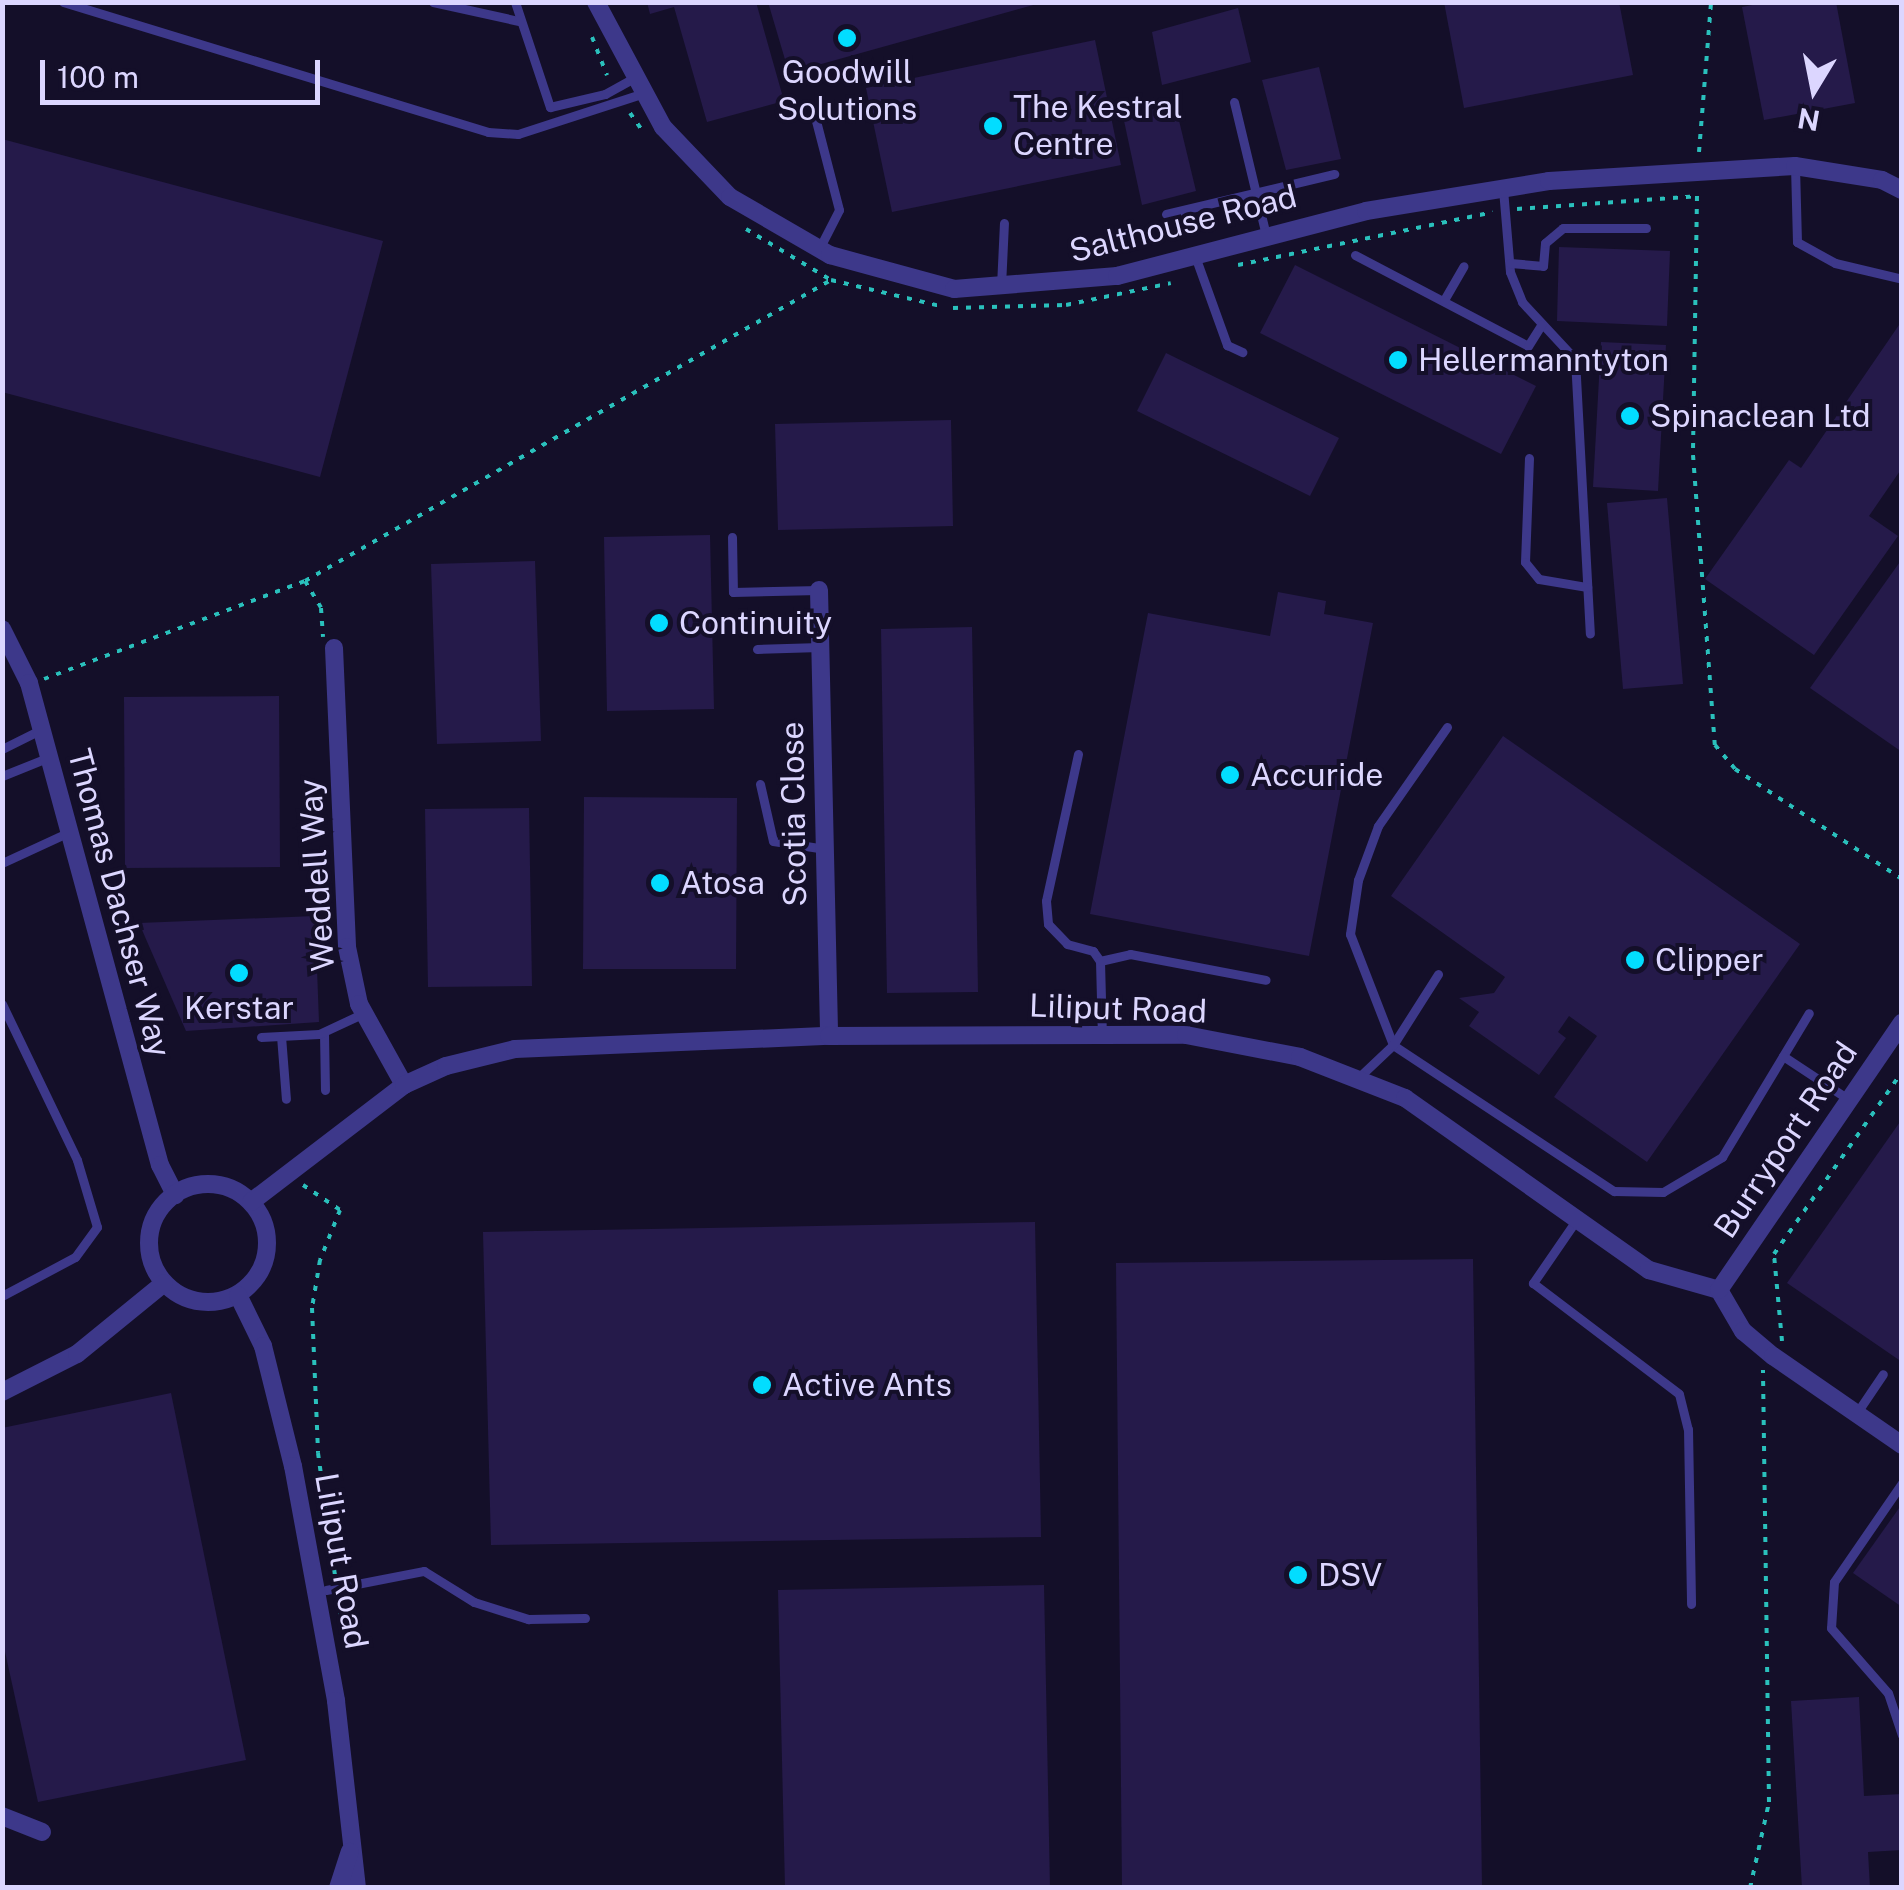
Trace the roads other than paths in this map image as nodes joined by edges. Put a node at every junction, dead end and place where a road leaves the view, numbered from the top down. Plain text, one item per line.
1 (63, 2) edge
2 (433, 2) edge
3 (515, 2) edge
4 (596, 2) edge
5 (519, 22) junction
6 (636, 86) junction
7 (1234, 102) dead end
8 (814, 113) dead end
9 (1794, 166) junction
10 (1334, 174) dead end
11 (1502, 189) junction
12 (1902, 190) edge
13 (1256, 191) junction
14 (1166, 214) dead end
15 (1004, 223) dead end
16 (1646, 228) dead end
17 (1266, 235) junction
18 (819, 249) junction
19 (1354, 255) dead end
20 (1195, 256) junction
21 (1510, 263) junction
22 (1464, 266) dead end
23 (1902, 279) edge
24 (1001, 288) junction
25 (1444, 300) junction
26 (1540, 325) junction
27 (1242, 352) dead end
28 (1529, 458) dead end
29 (732, 537) dead end
30 (1587, 586) junction
31 (819, 590) joint
32 (2, 629) edge
33 (1590, 634) dead end
34 (820, 647) junction
35 (334, 648) road end
36 (757, 649) dead end
37 (1447, 727) dead end
38 (40, 730) junction
39 (2, 750) edge
40 (1078, 754) dead end
41 (47, 758) junction
42 (2, 776) edge
43 (760, 784) dead end
44 (69, 832) junction
45 (824, 848) junction
46 (2, 863) edge
47 (1100, 960) junction
48 (1438, 974) dead end
49 (1266, 980) dead end
50 (2, 1004) edge
51 (364, 1013) junction
52 (1810, 1013) dead end
53 (1902, 1024) edge
54 (324, 1033) junction
55 (281, 1036) junction
56 (829, 1036) junction
57 (1102, 1036) junction
58 (262, 1037) dead end
59 (1393, 1045) junction
60 (1783, 1056) junction
61 (1356, 1080) junction
62 (404, 1085) junction
63 (326, 1090) dead end
64 (286, 1099) dead end
65 (1848, 1099) junction
66 (175, 1195) junction
67 (251, 1202) junction
68 (1576, 1220) junction
69 (164, 1283) junction
70 (1720, 1290) junction
71 (238, 1295) junction
72 (2, 1296) edge
73 (1883, 1374) dead end
74 (2, 1392) edge
75 (1856, 1414) junction
76 (1902, 1445) edge
77 (1902, 1483) edge
78 (326, 1590) dead end
79 (1691, 1604) dead end
80 (584, 1618) dead end
81 (1902, 1735) edge
82 (2, 1816) edge
83 (42, 1832) dead end
84 (351, 1846) junction
85 (338, 1888) edge
86 (357, 1888) edge

1 - 6 lane
2 - 5 lane
3 - 5 lane
4 - 6 street, Salthouse Road
5 - 6 lane
6 - 18 street, Salthouse Road
7 - 13 lane
8 - 18 lane
9 - 11 street, Salthouse Road
9 - 12 street, Salthouse Road
9 - 23 lane
10 - 13 lane
11 - 17 street, Salthouse Road
11 - 21 lane
13 - 14 lane
13 - 17 lane
15 - 24 lane
16 - 21 lane
17 - 20 street, Salthouse Road
18 - 24 street, Salthouse Road
19 - 25 lane
20 - 24 street, Salthouse Road
20 - 27 lane
21 - 26 lane
22 - 25 lane
25 - 26 lane
26 - 30 lane
28 - 30 lane
29 - 31 lane
30 - 33 lane
31 - 34 street, Scotia Close
32 - 38 street, Thomas Dachser Way
34 - 36 lane
34 - 45 street, Scotia Close
35 - 51 street, Weddell Way
37 - 59 lane
38 - 39 lane
38 - 41 street, Thomas Dachser Way
40 - 47 lane
41 - 42 lane
41 - 44 street, Thomas Dachser Way
43 - 45 lane
44 - 46 lane
44 - 66 street, Thomas Dachser Way
45 - 56 street, Scotia Close
47 - 49 lane
47 - 57 lane
48 - 59 lane
50 - 72 lane
51 - 54 lane
51 - 62 street, Weddell Way
52 - 60 lane
53 - 65 street, Burryport Road
54 - 55 lane
54 - 63 lane
55 - 58 lane
55 - 64 lane
56 - 57 street, Liliput Road
56 - 62 street, Liliput Road
57 - 61 street, Liliput Road
59 - 60 lane
59 - 61 lane
60 - 65 lane
61 - 68 street, Liliput Road
62 - 67 street, Liliput Road
65 - 70 street, Burryport Road
66 - 67 street
66 - 69 street
67 - 71 street
68 - 70 street, Liliput Road
68 - 79 lane
69 - 71 street
69 - 74 street
70 - 75 street
71 - 84 street, Liliput Road
73 - 75 lane
75 - 76 street
77 - 81 lane
78 - 80 lane
82 - 83 street
84 - 85 street, Liliput Road
84 - 86 street, Liliput Road

